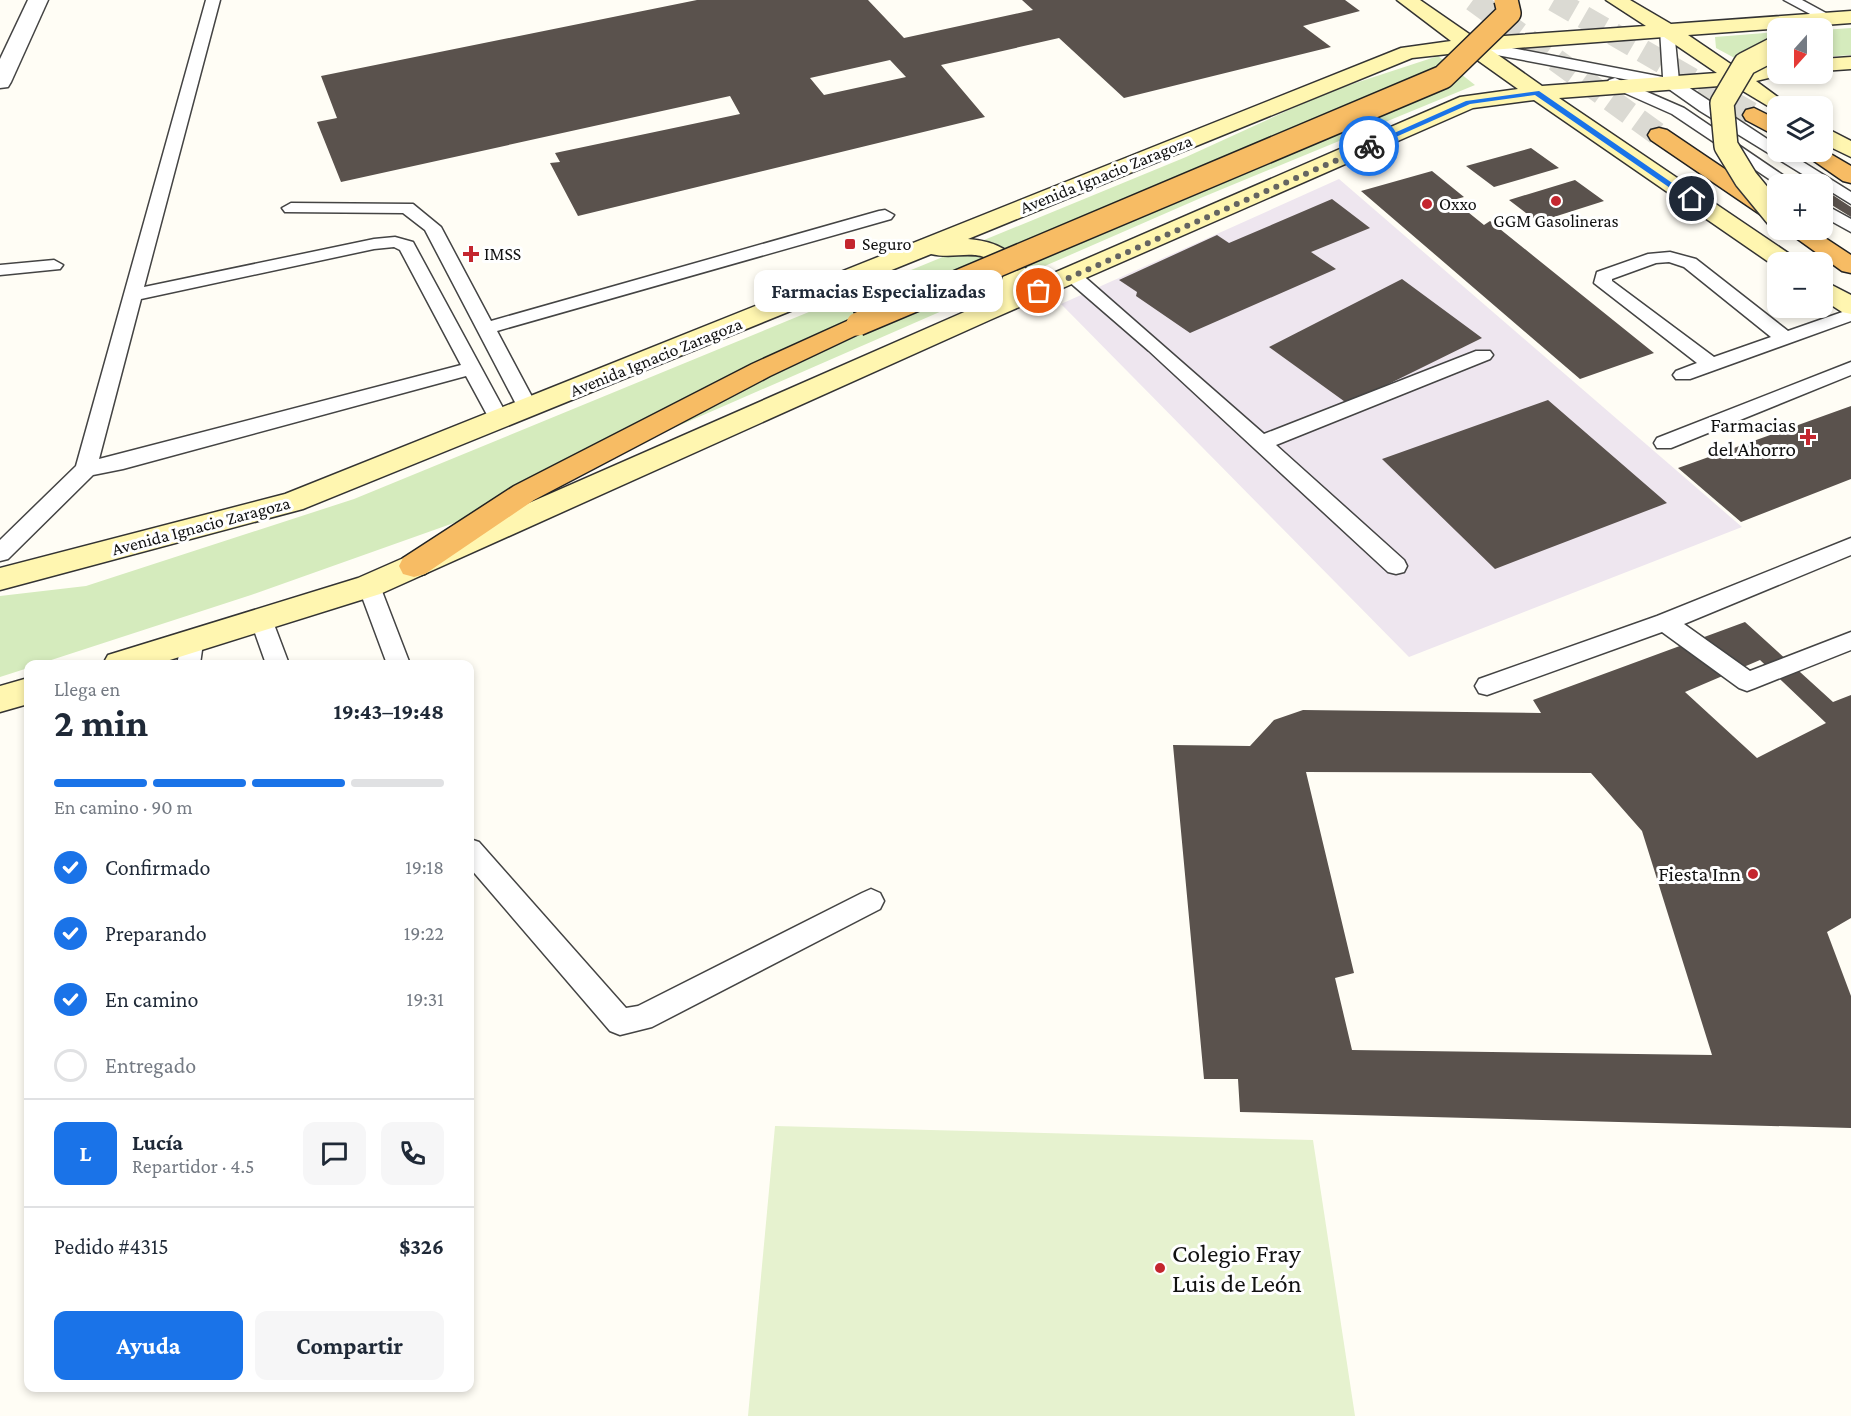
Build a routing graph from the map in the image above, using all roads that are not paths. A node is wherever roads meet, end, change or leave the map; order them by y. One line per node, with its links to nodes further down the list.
1 (38, 0): 20 (street)
2 (213, 0): 47 (lane)
3 (1407, 0): 14 (main road)
4 (1506, 0): 66 (highway, bridge)
5 (1616, 0): 12 (main road)
6 (1791, 0): 8 (lane)
7 (1851, 17): 9 (main road)
8 (1814, 18)
9 (1833, 24)
10 (1767, 28): 12 (main road, Avenida Ignacio Zaragoza)
11 (1833, 29): 13 (main road)
12 (1667, 30): 14 (main road, Avenida Ignacio Zaragoza); 19 (main road); 21 (lane)
13 (1851, 34)
14 (1470, 45): 21 (lane); 22 (lane); 23 (main road); 43 (main road, Avenida Ignacio Zaragoza)
15 (1767, 52): 34 (main road, bridge)
16 (1851, 63): 17 (main road)
17 (1833, 64)
18 (1767, 72): 19 (main road)
19 (1738, 78): 21 (main road); 24 (main road)
20 (0, 82)
21 (1671, 83): 22 (main road); 33 (lane)
22 (1626, 86): 23 (main road); 31 (lane)
23 (1537, 93): 41 (main road); 46 (main road)
24 (1767, 98)
25 (1754, 115): 26 (highway)
26 (1767, 123)
27 (1659, 135): 36 (highway)
28 (1833, 139): 29 (main road)
29 (1851, 150)
30 (1828, 162): 32 (highway)
31 (1773, 174)
32 (1851, 176)
33 (1851, 199)
34 (1767, 204)
35 (291, 208): 51 (lane)
36 (1767, 209)
37 (885, 215): 51 (lane)
38 (1833, 215): 39 (lane)
39 (1851, 227)
40 (1810, 240): 44 (main road)
41 (1770, 252)
42 (54, 265): 45 (lane)
43 (884, 265): 49 (main road); 59 (main road, Avenida Ignacio Zaragoza)
44 (1851, 268)
45 (0, 270)
46 (1073, 276): 49 (main road); 61 (lane)
47 (135, 295): 56 (lane); 63 (lane)
48 (1833, 298): 50 (main road)
49 (983, 313): 66 (main road)
50 (1847, 313): 52 (lane); 53 (lane)
51 (486, 328): 59 (lane)
52 (1851, 335)
53 (1783, 337): 55 (lane); 55 (lane)
54 (1483, 355): 61 (lane)
55 (1709, 363): 58 (lane)
56 (472, 368): 60 (lane); 63 (lane)
57 (1851, 368): 62 (lane)
58 (1683, 375)
59 (528, 408): 60 (main road, Avenida Ignacio Zaragoza)
60 (499, 419): 68 (main road, Avenida Ignacio Zaragoza)
61 (1262, 443): 67 (lane)
62 (1664, 443)
63 (86, 469): 65 (lane)
64 (1851, 546): 71 (lane)
65 (0, 553)
66 (414, 566): 69 (main road)
67 (1396, 566)
68 (0, 579)
69 (369, 586): 70 (main road); 76 (lane)
70 (261, 619): 73 (main road); 75 (lane)
71 (1665, 622): 72 (lane); 77 (lane)
72 (1851, 641)
73 (190, 654): 74 (main road)
74 (147, 660)
75 (276, 660)
76 (397, 660)
77 (1487, 686)
78 (24, 692): 79 (main road)
79 (0, 699)
80 (474, 855): 81 (lane)
81 (871, 901)

